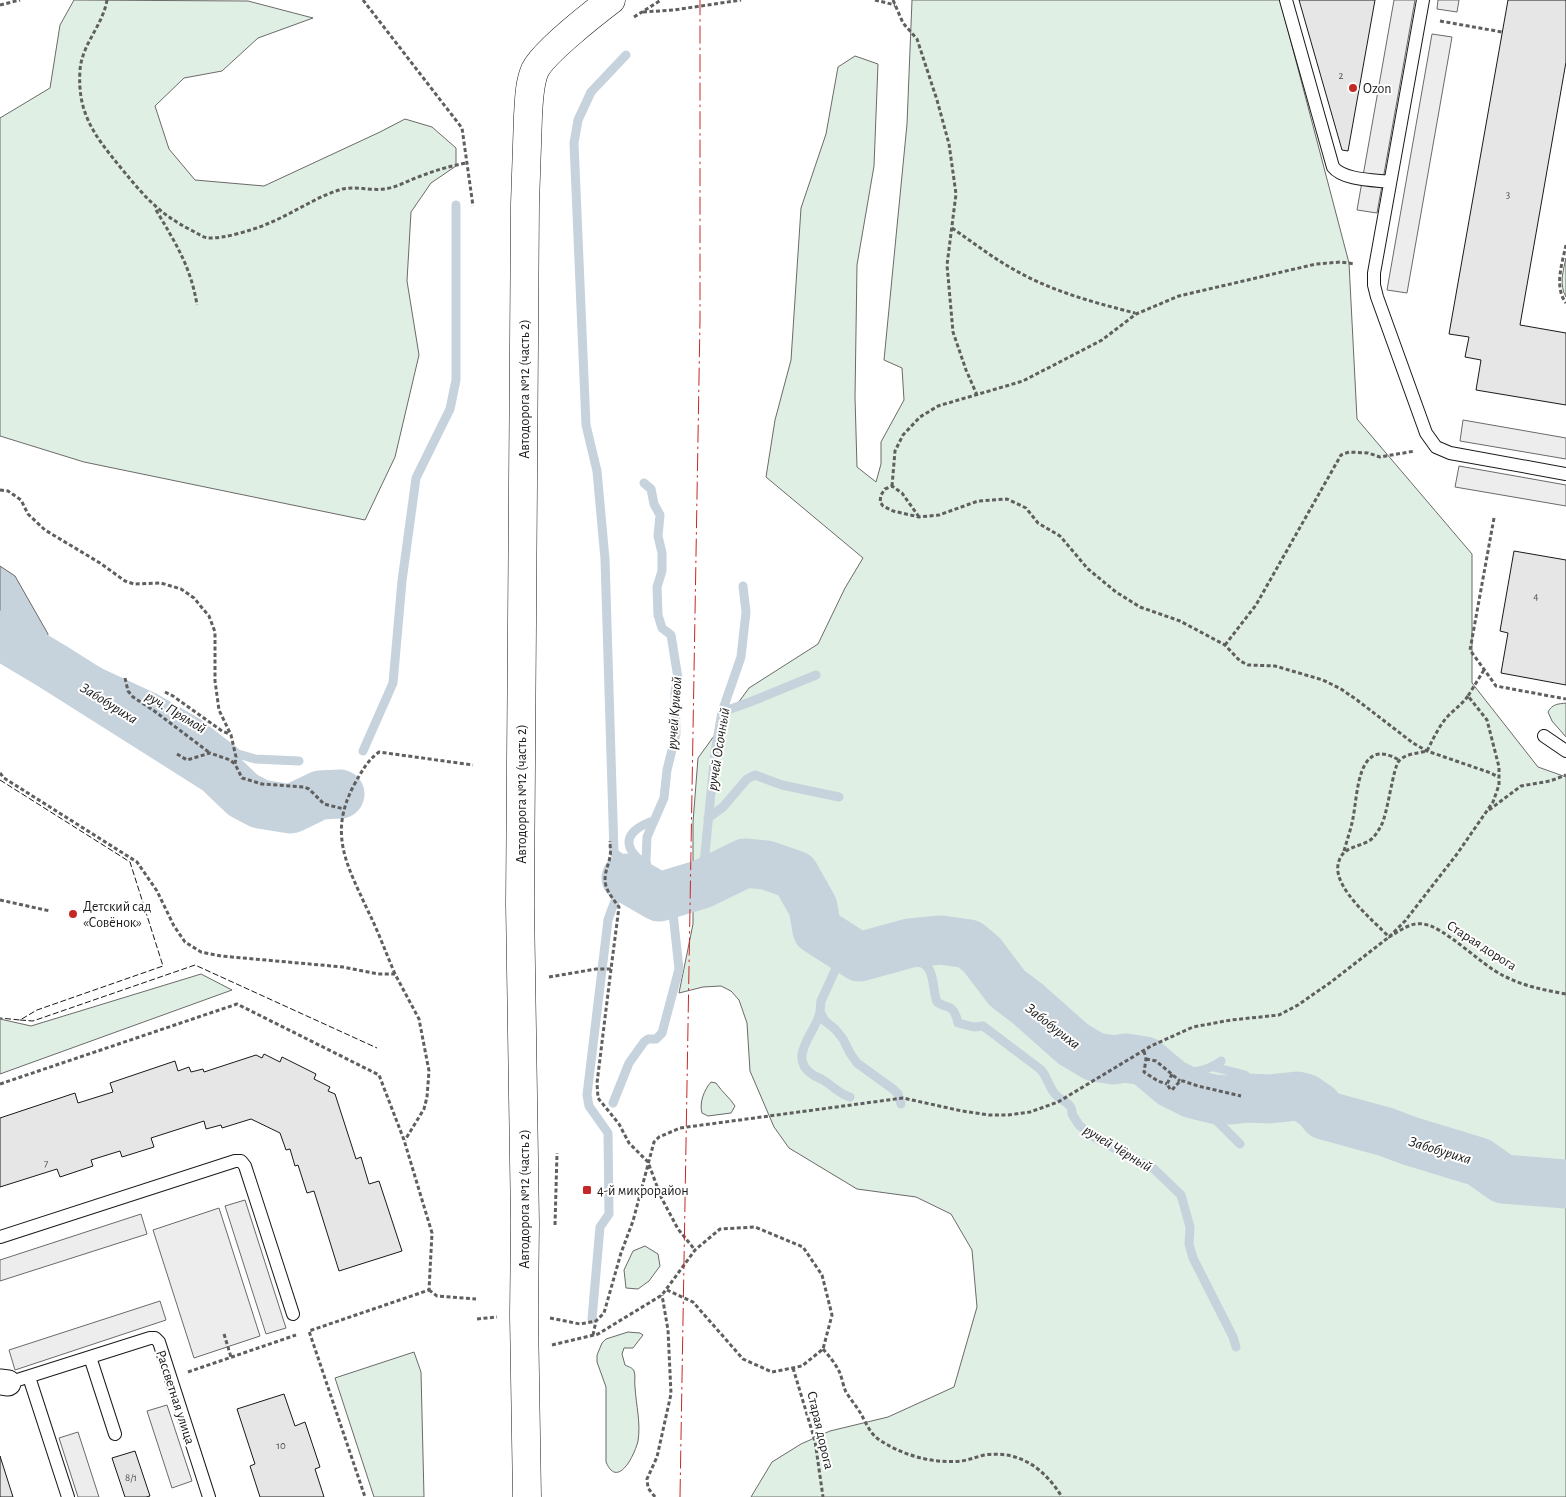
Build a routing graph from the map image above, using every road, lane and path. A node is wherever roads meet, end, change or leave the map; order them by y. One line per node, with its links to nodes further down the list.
1 (20, 0): 10 (path)
2 (107, 0): 19 (path)
3 (363, 0): 16 (path)
4 (661, 0): 13 (path)
5 (742, 0): 13 (path)
6 (875, 0): 11 (path)
7 (893, 0): 11 (path)
8 (1286, 0): 17 (lane)
9 (1423, 0): 14 (lane)
10 (0, 5)
11 (895, 5): 20 (path)
12 (612, 9): 13 (path); 13 (path); 60 (street, Автодорога №12 (часть 2))
13 (642, 12)
14 (1420, 18): 15 (path); 17 (lane)
15 (1502, 32)
16 (467, 163): 18 (path); 19 (path)
17 (1390, 182): 22 (lane)
18 (473, 206)
19 (155, 208): 24 (path)
20 (952, 228): 25 (path); 26 (path)
21 (1566, 245): 23 (path)
22 (1375, 267): 25 (path); 27 (lane)
23 (1566, 303)
24 (196, 305)
25 (1136, 314): 26 (path)
26 (977, 395): 29 (path)
27 (1436, 447): 28 (lane); 33 (path)
28 (1566, 474)
29 (892, 486): 31 (path); 31 (path)
30 (0, 490): 39 (path)
31 (919, 516): 33 (path)
32 (1494, 518): 34 (path)
33 (1225, 645): 41 (path)
34 (1484, 670): 37 (path); 38 (path)
35 (125, 678): 44 (path)
36 (165, 692): 39 (path)
37 (1468, 696): 41 (path); 50 (path)
38 (1566, 698)
39 (231, 735): 46 (path)
40 (1544, 736): 42 (lane)
41 (1427, 751): 45 (path); 50 (path)
42 (1566, 751)
43 (177, 754): 44 (path)
44 (210, 754): 46 (path)
45 (1399, 760): 54 (path); 54 (path)
46 (235, 764): 51 (path)
47 (473, 765): 51 (path)
48 (0, 773): 59 (path)
49 (1566, 775): 52 (path)
50 (1499, 777): 52 (path)
51 (344, 809): 59 (path)
52 (1487, 812): 57 (path)
53 (610, 841): 58 (path)
54 (1343, 852): 57 (path)
55 (0, 900): 56 (path)
56 (50, 912)
57 (1389, 937): 61 (path, Старая дорога); 62 (path)
58 (609, 969): 60 (path); 70 (path)
59 (395, 974): 69 (path)
60 (521, 982): 86 (street, Автодорога №12 (часть 2))
61 (1566, 994)
62 (1144, 1051): 63 (path); 70 (path)
63 (1146, 1058): 64 (path); 66 (path)
64 (1171, 1073): 65 (path); 66 (path)
65 (1180, 1081): 66 (path); 68 (path)
66 (1168, 1082)
67 (0, 1084): 69 (path)
68 (1241, 1096)
69 (404, 1140): 73 (path)
70 (648, 1162): 72 (path); 79 (path)
71 (0, 1237): 77 (lane)
72 (695, 1250): 74 (path); 85 (path)
73 (429, 1290): 76 (path); 80 (path)
74 (667, 1290): 75 (path); 89 (path)
75 (662, 1295): 84 (path); 97 (path)
76 (476, 1299)
77 (293, 1314)
78 (546, 1317): 79 (path)
79 (596, 1321): 84 (path)
80 (309, 1331): 81 (path); 95 (path)
81 (304, 1332)
82 (224, 1334): 88 (path)
83 (299, 1334): 88 (path)
84 (594, 1335): 86 (path)
85 (823, 1349): 89 (path); 99 (path)
86 (526, 1352): 96 (street, Автодорога №12 (часть 2))
87 (90, 1357): 91 (lane, Рассветная улица); 92 (lane); 94 (lane, Рассветная улица)
88 (231, 1357): 90 (path)
89 (793, 1368): 98 (path, Старая дорога)
90 (187, 1372)
91 (12, 1381): 93 (lane, Рассветная улица)
92 (115, 1434)
93 (68, 1497)
94 (209, 1497)
95 (365, 1497)
96 (527, 1497)
97 (655, 1497)
98 (823, 1497)
99 (1062, 1497)

